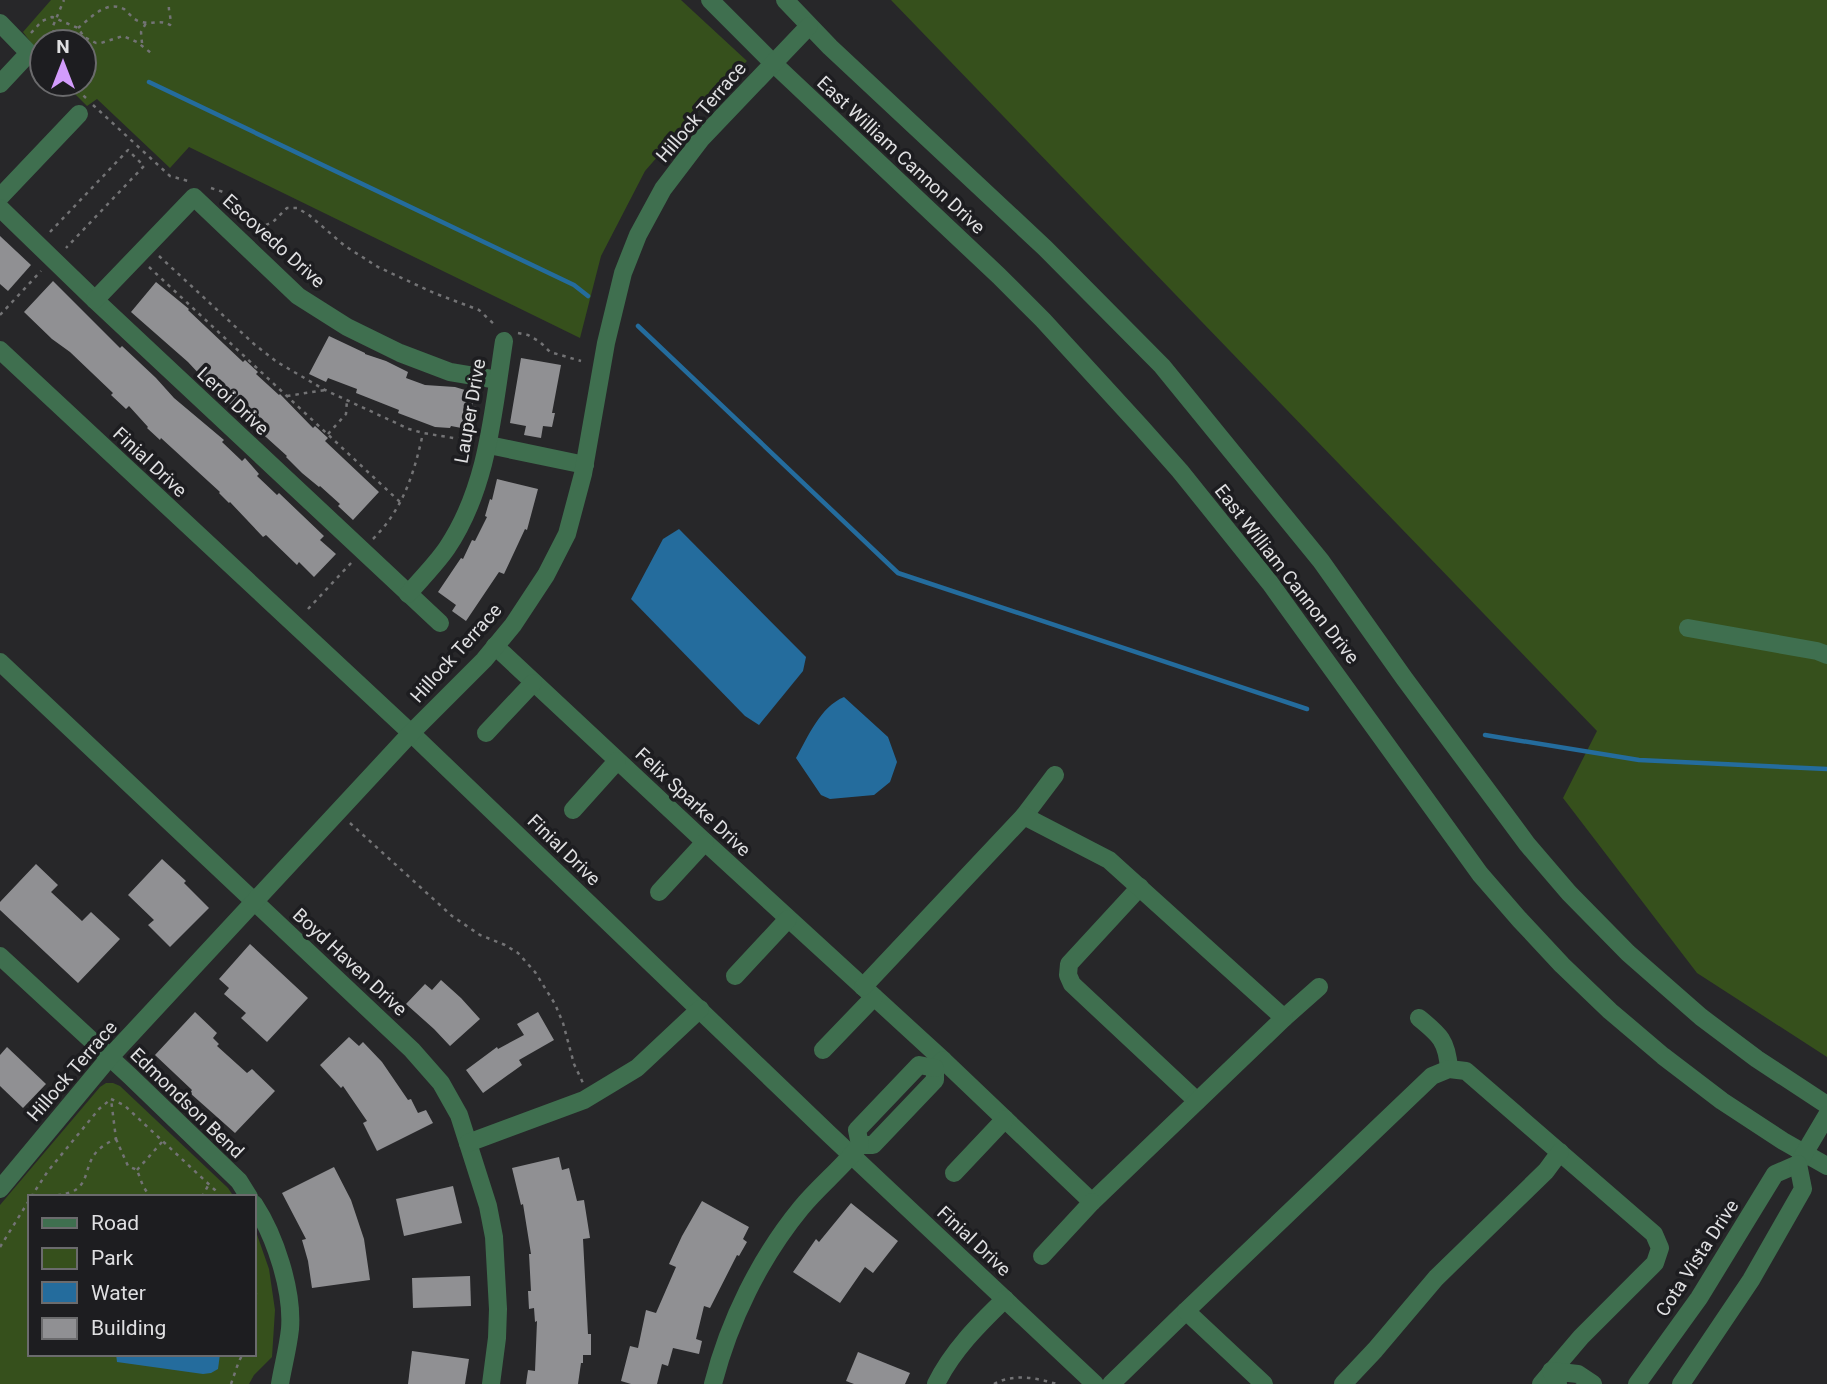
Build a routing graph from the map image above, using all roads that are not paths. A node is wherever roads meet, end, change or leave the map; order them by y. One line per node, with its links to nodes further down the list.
1 (710, 0): 5 (street, East William Cannon Drive)
2 (785, 0): 4 (street, East William Cannon Drive)
3 (0, 23): 6 (street)
4 (809, 26): 5 (street, Hillock Terrace); 46 (street, East William Cannon Drive)
5 (773, 63): 15 (street, Hillock Terrace); 52 (street, East William Cannon Drive)
6 (0, 84)
7 (79, 114): 8 (street)
8 (0, 197)
9 (0, 208): 10 (street, Leroi Drive)
10 (95, 300): 13 (street, Escovedo Drive); 16 (street, Leroi Drive)
11 (506, 334): 13 (street, Lauper Drive)
12 (0, 350): 23 (street, Finial Drive)
13 (498, 380): 14 (street, Lauper Drive)
14 (481, 443): 15 (street); 16 (street, Lauper Drive)
15 (585, 465): 19 (street, Hillock Terrace)
16 (408, 593): 17 (street, Leroi Drive)
17 (440, 623)
18 (1688, 628): 20 (street)
19 (495, 646): 22 (street, Felix Sparke Drive); 23 (street, Hillock Terrace)
20 (1827, 655)
21 (0, 662): 32 (street, Boyd Haven Drive)
22 (533, 683): 24 (street); 25 (street, Felix Sparke Drive)
23 (411, 733): 32 (street, Hillock Terrace); 38 (street, Finial Drive)
24 (486, 733)
25 (617, 761): 27 (street); 29 (street, Felix Sparke Drive)
26 (1055, 775): 28 (street)
27 (573, 810)
28 (1024, 816): 30 (street); 37 (street)
29 (705, 842): 31 (street); 33 (street, Felix Sparke Drive)
30 (1140, 887): 39 (street); 45 (street)
31 (659, 892)
32 (254, 901): 42 (street, Hillock Terrace); 49 (street, Boyd Haven Drive)
33 (788, 919): 35 (street); 37 (street, Felix Sparke Drive)
34 (0, 956): 42 (street, Edmondson Bend)
35 (735, 976)
36 (1319, 987): 39 (street)
37 (868, 992): 41 (street); 43 (street, Felix Sparke Drive)
38 (700, 1009): 49 (street); 50 (street, Finial Drive)
39 (1284, 1018): 45 (street)
40 (1419, 1018): 44 (street)
41 (823, 1050)
42 (109, 1058): 55 (street, Hillock Terrace); 56 (street, Edmondson Bend)
43 (939, 1064): 48 (street, Felix Sparke Drive); 50 (street)
44 (1449, 1069): 51 (street); 61 (street)
45 (1197, 1101): 57 (street)
46 (1827, 1105)
47 (1827, 1115): 52 (street, Cota Vista Drive)
48 (1005, 1119): 54 (street); 57 (street, Felix Sparke Drive)
49 (468, 1143): 64 (street, Boyd Haven Drive)
50 (856, 1150): 60 (street, Finial Drive); 65 (street)
51 (1560, 1152): 62 (street); 70 (street)
52 (1801, 1159): 53 (street, East William Cannon Drive); 72 (street, Cota Vista Drive); 73 (street)
53 (1827, 1166)
54 (954, 1173)
55 (0, 1189)
56 (248, 1195)
57 (1092, 1202): 59 (street)
58 (256, 1206): 63 (street)
59 (1042, 1256)
60 (1005, 1299): 66 (street); 67 (street, Finial Drive)
61 (1186, 1311): 68 (street); 69 (street)
62 (1550, 1380): 71 (street)
63 (280, 1384)
64 (491, 1384)
65 (713, 1384)
66 (936, 1384)
67 (1095, 1384)
68 (1111, 1384)
69 (1264, 1384)
70 (1343, 1384)
71 (1593, 1384)
72 (1637, 1384)
73 (1681, 1384)

